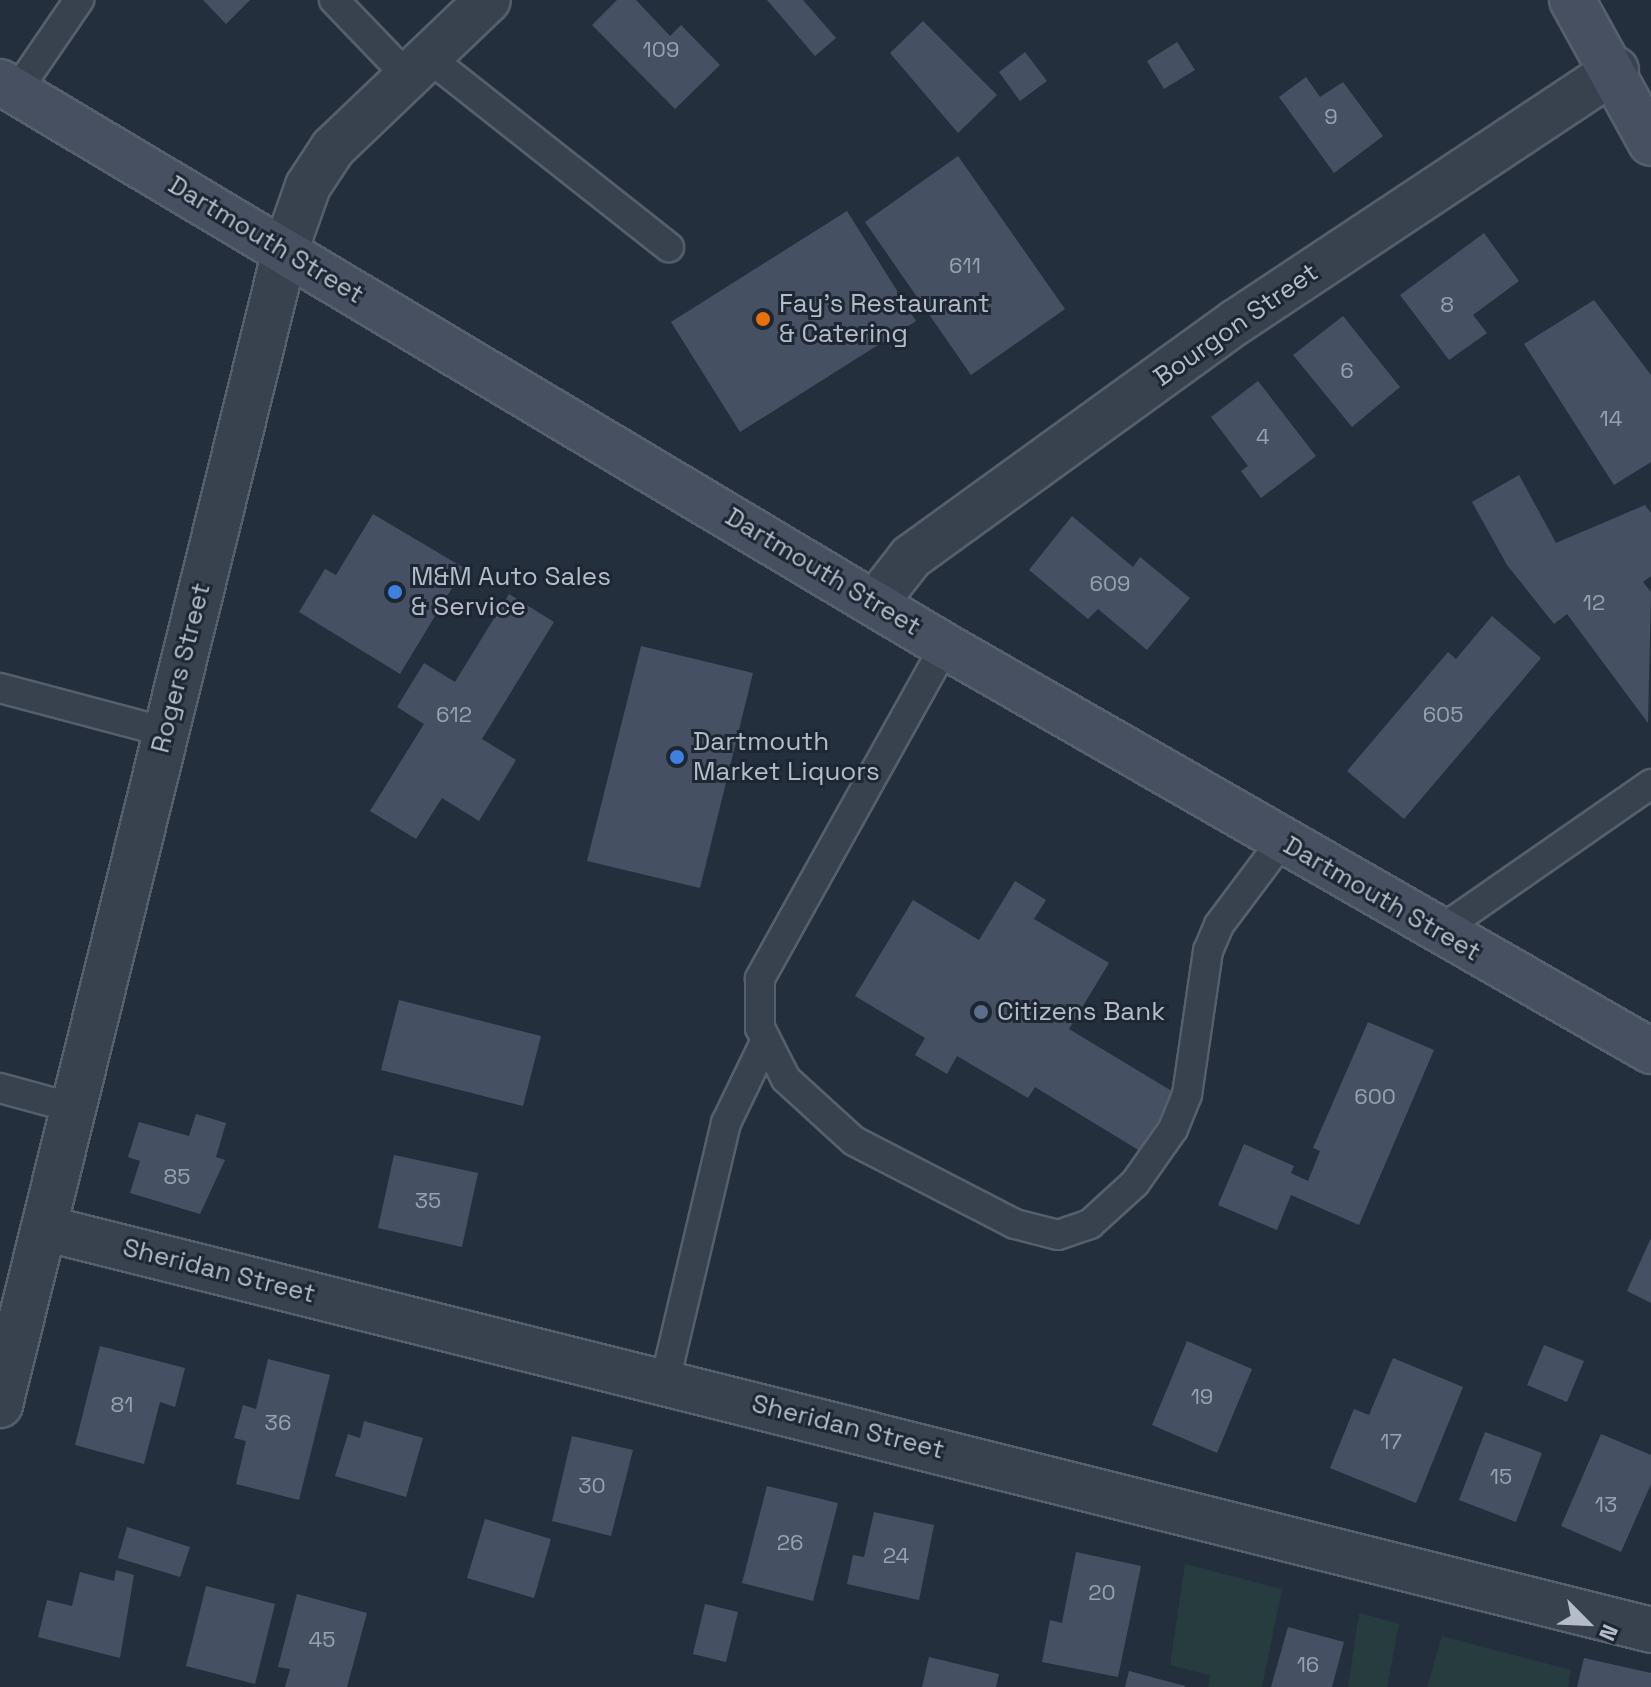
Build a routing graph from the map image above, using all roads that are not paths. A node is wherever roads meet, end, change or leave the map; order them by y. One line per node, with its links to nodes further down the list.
1 (79, 0): 7 (lane)
2 (334, 0): 5 (lane)
3 (488, 0): 5 (street, Rogers Street)
4 (1572, 0): 6 (main road)
5 (418, 67): 9 (lane); 10 (street, Rogers Street)
6 (1616, 70): 8 (main road); 11 (street, Bourgon Street)
7 (8, 87): 10 (main road, Dartmouth Street)
8 (1651, 143)
9 (669, 247)
10 (285, 251): 11 (main road, Dartmouth Street); 14 (street, Rogers Street)
11 (875, 603): 12 (main road, Dartmouth Street)
12 (945, 646): 16 (main road, Dartmouth Street); 18 (lane)
13 (0, 688): 14 (lane)
14 (165, 732): 21 (street, Rogers Street)
15 (1651, 784): 17 (lane)
16 (1281, 842): 17 (main road, Dartmouth Street); 18 (lane)
17 (1438, 932): 19 (main road, Dartmouth Street)
18 (766, 1040): 23 (lane)
19 (1651, 1051)
20 (0, 1088): 21 (lane)
21 (73, 1108): 22 (street, Rogers Street)
22 (44, 1228): 23 (street, Sheridan Street); 24 (street, Rogers Street)
23 (665, 1381): 25 (street, Sheridan Street)
24 (0, 1405)
25 (1651, 1630)

